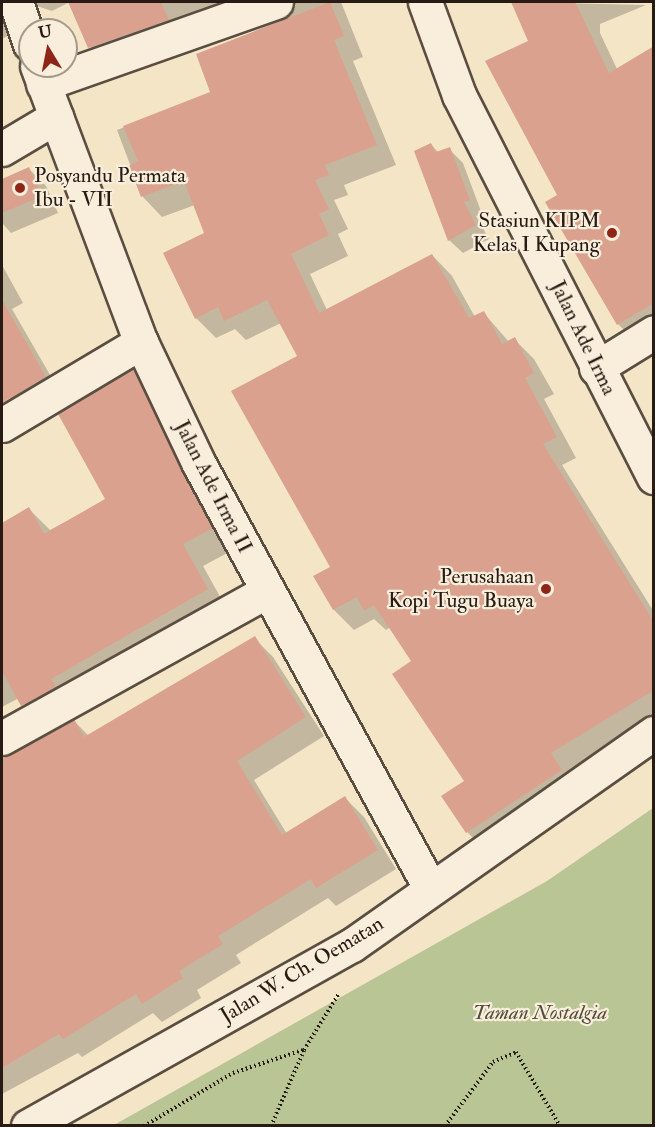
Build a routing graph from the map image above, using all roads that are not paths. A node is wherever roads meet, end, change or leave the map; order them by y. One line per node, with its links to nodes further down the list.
1 (16, 2): 4 (street)
2 (276, 2): 5 (street)
3 (425, 2): 11 (street, Jalan Ade Irma)
4 (21, 18)
5 (78, 63)
6 (41, 78): 7 (street, Jalan Ade Irma II)
7 (56, 117): 8 (street); 10 (street, Jalan Ade Irma II)
8 (2, 149)
9 (654, 332): 11 (street)
10 (141, 342): 12 (street); 14 (street, Jalan Ade Irma II)
11 (596, 368): 13 (street, Jalan Ade Irma)
12 (2, 424)
13 (654, 477)
14 (267, 591): 16 (street); 17 (street, Jalan Ade Irma II)
15 (654, 734): 17 (street, Jalan W. Ch. Oematan)
16 (2, 738)
17 (431, 889): 18 (street, Jalan W. Ch. Oematan)
18 (28, 1125)

